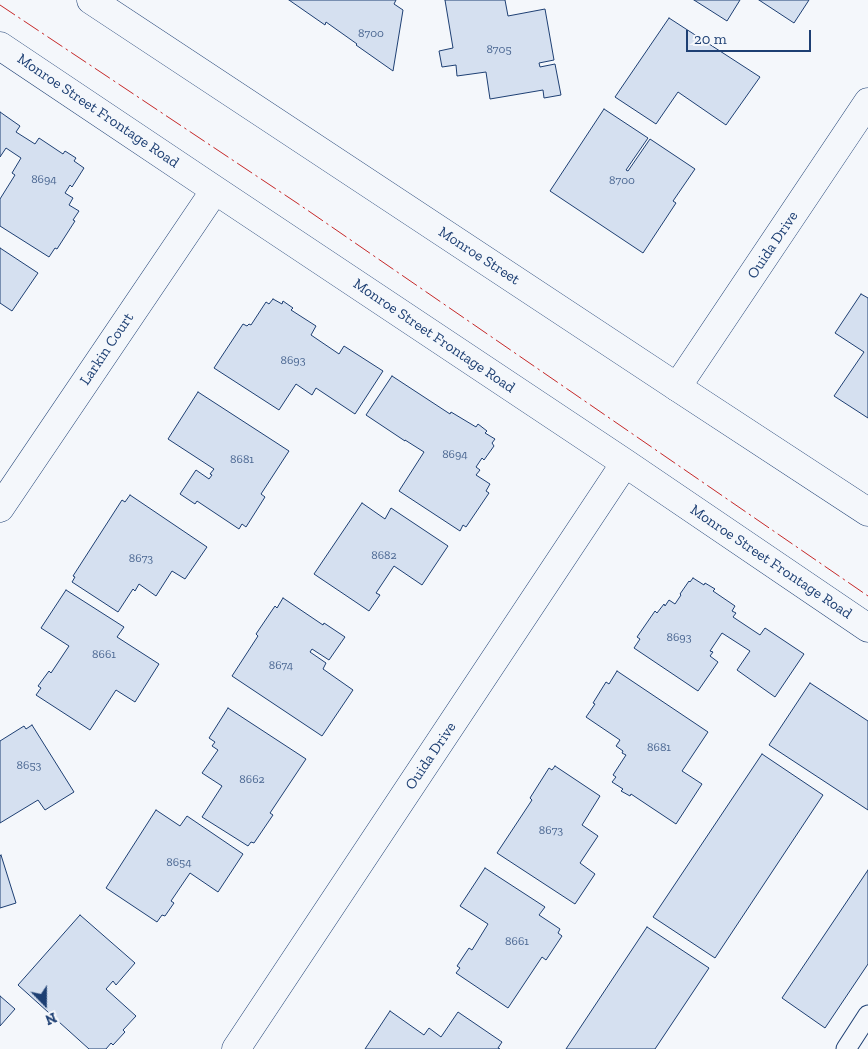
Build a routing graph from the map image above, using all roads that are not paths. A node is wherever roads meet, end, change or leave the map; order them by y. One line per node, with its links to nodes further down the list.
1 (91, 0): 5 (street, Monroe Street)
2 (0, 46): 4 (street, Monroe Street Frontage Road)
3 (868, 102): 5 (street, Ouida Drive)
4 (215, 190): 6 (street, Monroe Street Frontage Road); 7 (street, Larkin Court)
5 (677, 387): 8 (street, Monroe Street)
6 (625, 463): 9 (street, Monroe Street Frontage Road); 11 (street, Ouida Drive)
7 (0, 508)
8 (868, 512)
9 (868, 628)
10 (868, 1015): 12 (lane)
11 (236, 1049)
12 (846, 1049)

